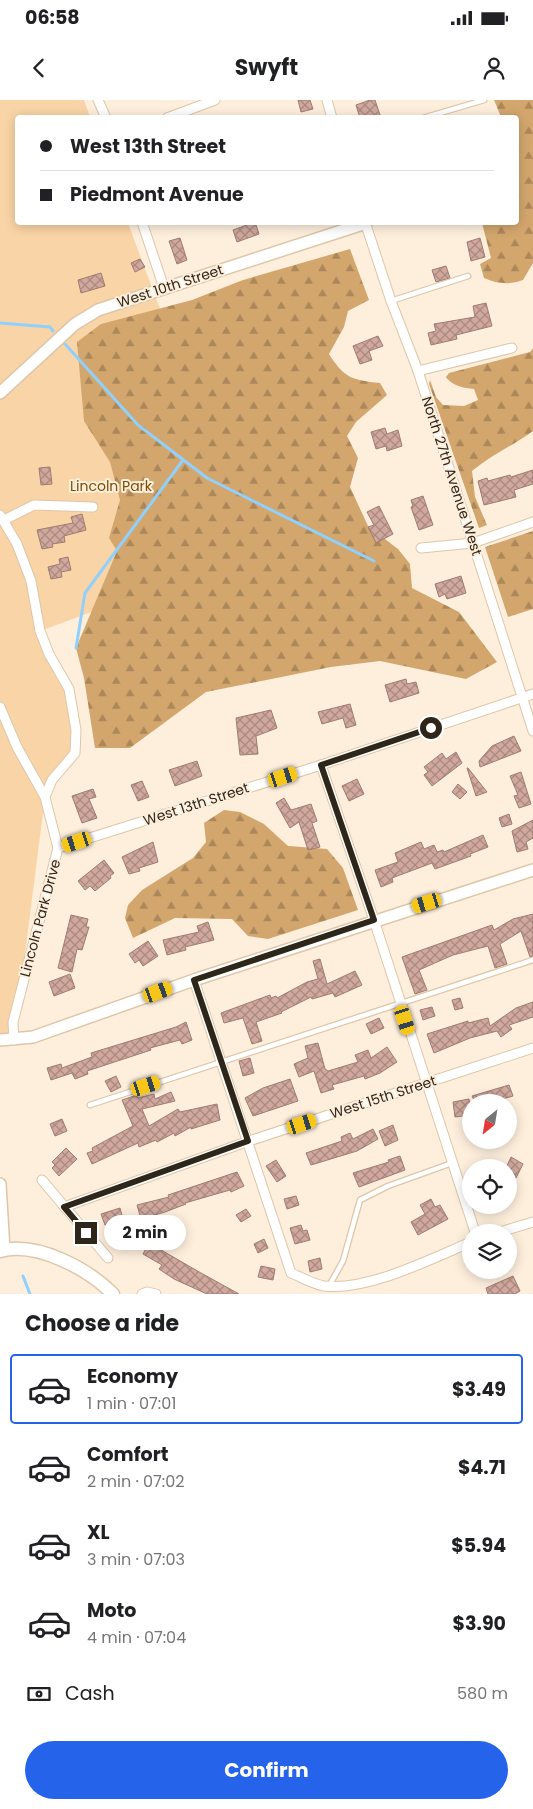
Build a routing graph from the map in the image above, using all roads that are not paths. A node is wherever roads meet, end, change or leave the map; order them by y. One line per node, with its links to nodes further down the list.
1 (98, 100): 5 (street)
2 (215, 100): 6 (street)
3 (327, 100): 7 (street)
4 (484, 100): 8 (lane)
5 (105, 115)
6 (175, 115)
7 (331, 115)
8 (433, 115)
9 (143, 225): 13 (street)
10 (360, 225): 13 (street, West 10th Street)
11 (367, 225): 14 (street, North 27th Avenue West)
12 (468, 276): 14 (lane)
13 (164, 288): 17 (street, West 10th Street)
14 (391, 301): 16 (street, North 27th Avenue West)
15 (512, 348): 16 (street)
16 (418, 371): 21 (street, North 27th Avenue West)
17 (0, 393)
18 (93, 507): 19 (street)
19 (2, 518): 28 (street)
20 (533, 522): 21 (street)
21 (473, 543): 22 (street); 24 (street, North 27th Avenue West)
22 (421, 548)
23 (533, 694): 24 (street, West 13th Street)
24 (522, 698): 26 (street, North 27th Avenue West); 27 (street, West 13th Street)
25 (0, 707): 28 (street, Lincoln Park Drive)
26 (533, 731)
27 (321, 765): 29 (street, West 13th Street); 31 (street)
28 (45, 797): 29 (street, Lincoln Park Drive)
29 (58, 848): 36 (street, Lincoln Park Drive)
30 (533, 870): 31 (street)
31 (374, 920): 33 (street); 34 (street)
32 (533, 960): 34 (lane)
33 (194, 980): 36 (street); 38 (street)
34 (400, 1005): 38 (lane); 39 (street)
35 (0, 1040): 36 (street)
36 (14, 1040)
37 (533, 1048): 39 (street, West 15th Street)
38 (221, 1061): 40 (lane); 41 (street)
39 (426, 1083): 41 (street, West 15th Street); 42 (street)
40 (90, 1105)
41 (248, 1141): 45 (street, West 15th Street); 52 (street)
42 (452, 1163): 47 (street); 52 (lane)
43 (42, 1180): 45 (street)
44 (0, 1184): 50 (street)
45 (64, 1207): 51 (street)
46 (533, 1222): 48 (street)
47 (471, 1224)
48 (517, 1227)
49 (462, 1246): 52 (street)
50 (2, 1250): 53 (main road)
51 (108, 1258)
52 (328, 1286)
53 (113, 1294)
54 (142, 1294): 55 (street)
55 (156, 1294)

